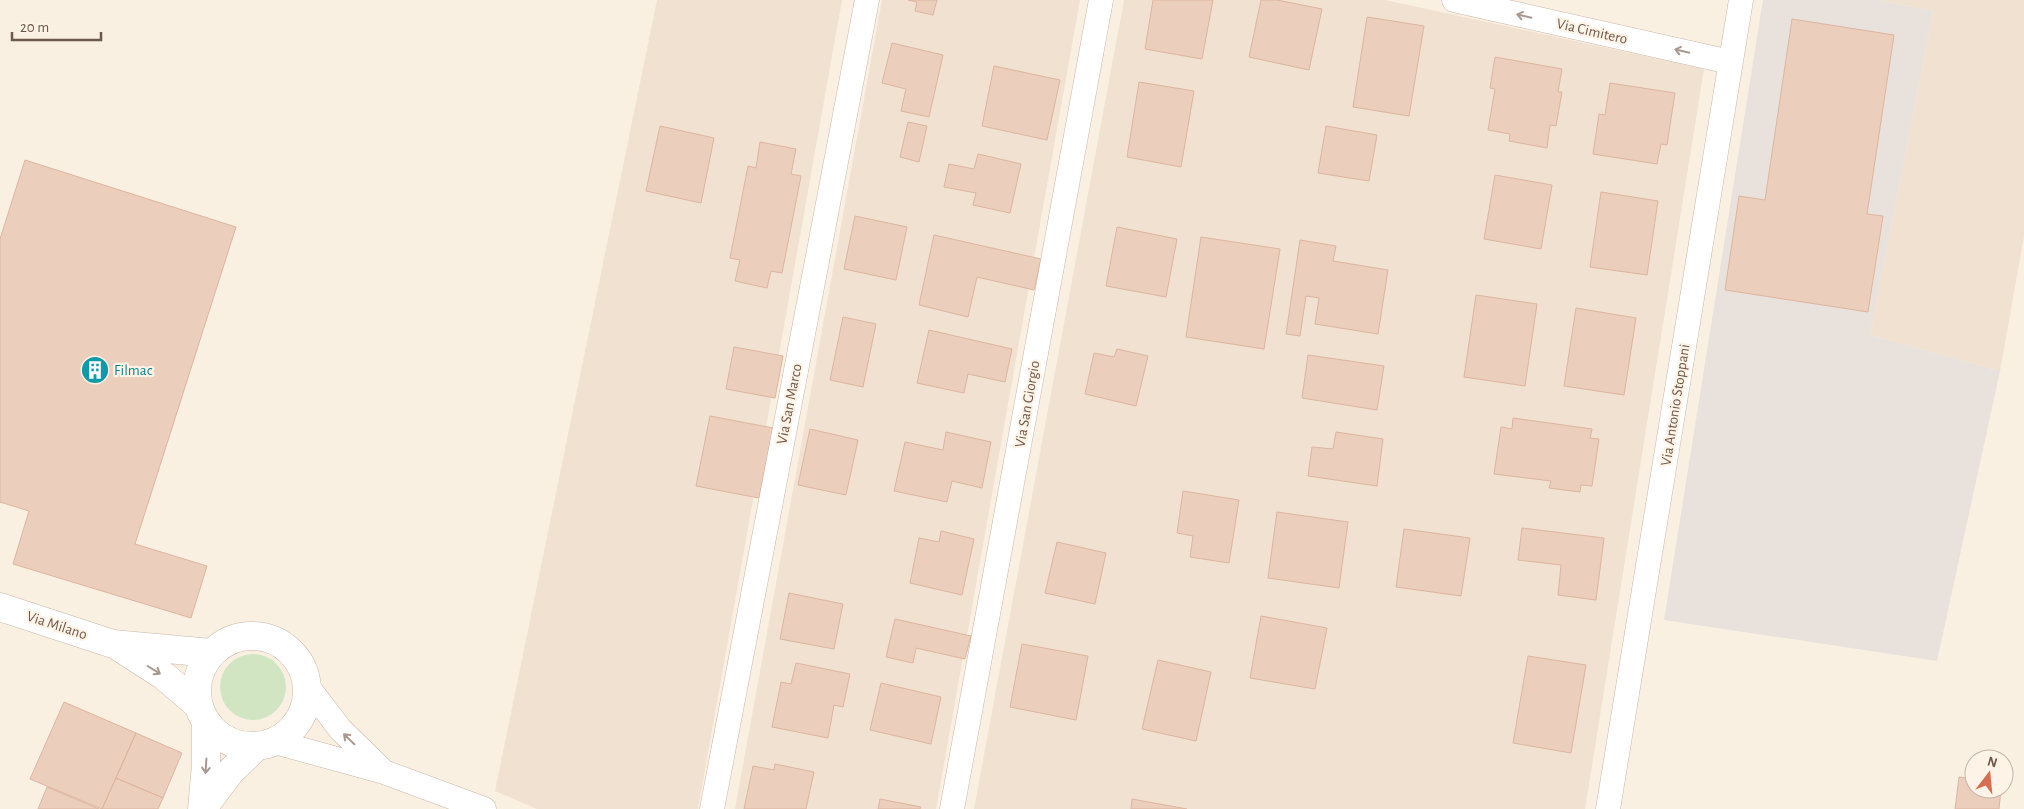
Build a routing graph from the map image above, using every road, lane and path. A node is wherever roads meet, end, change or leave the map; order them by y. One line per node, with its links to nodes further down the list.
1 (866, 0): 14 (street, Via San Marco)
2 (1101, 0): 15 (street, Via San Giorgio)
3 (1454, 0): 5 (street, Via Cimitero, one-way to 3)
4 (1741, 0): 5 (street, Via Antonio Stoppani)
5 (1730, 62): 16 (street, Via Antonio Stoppani)
6 (0, 607): 7 (street, Via Milano)
7 (113, 644): 8 (street, Via Milano); 10 (street, Via Milano, one-way to 10)
8 (211, 653): 9 (street); 10 (street)
9 (308, 687): 11 (street); 12 (street, one-way to 9)
10 (202, 714): 11 (street); 11 (street, one-way to 11)
11 (266, 744): 12 (street)
12 (384, 772): 13 (street)
13 (484, 809)
14 (712, 809)
15 (952, 809)
16 (1608, 809)

